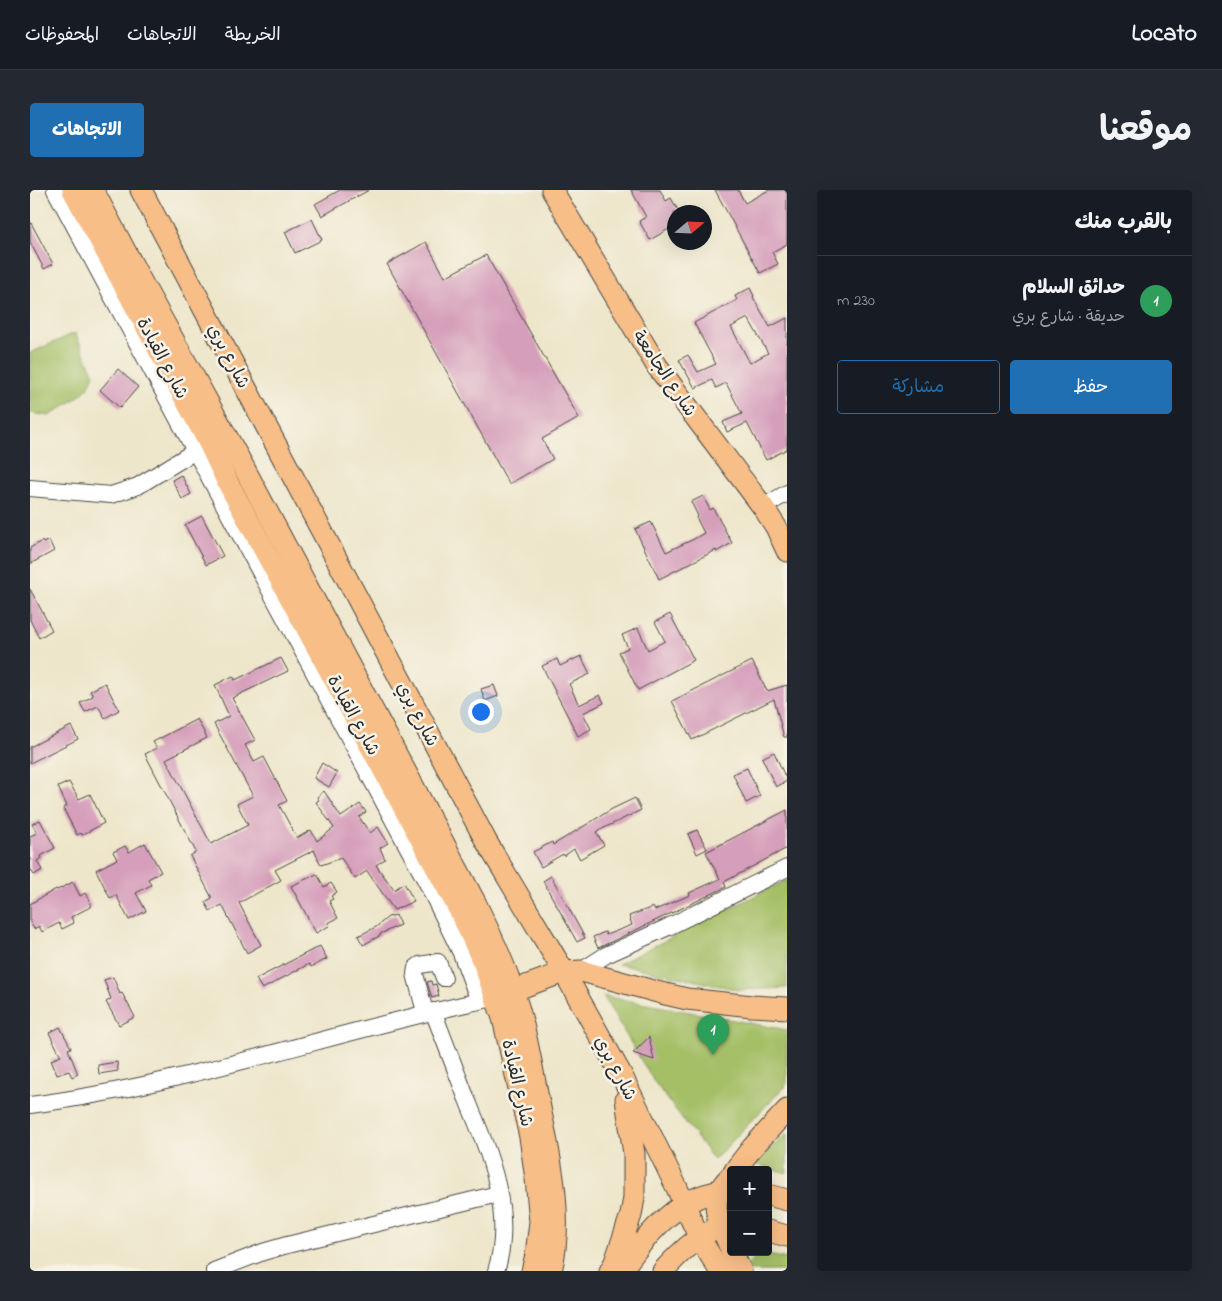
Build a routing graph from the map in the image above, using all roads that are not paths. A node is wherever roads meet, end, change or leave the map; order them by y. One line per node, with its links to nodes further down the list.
1 (56, 190): 5 (street, شارع القيادة)
2 (73, 190): 5 (main road, شارع القيادة)
3 (141, 190): 12 (main road, شارع بري)
4 (552, 190): 9 (main road, شارع الجامعة)
5 (89, 208): 6 (main road, شارع القيادة); 14 (main road, شارع القيادة)
6 (203, 447): 7 (street); 14 (main road, شارع القيادة)
7 (30, 488)
8 (787, 493): 9 (street)
9 (763, 507): 10 (main road, شارع الجامعة)
10 (787, 551)
11 (787, 868): 12 (street)
12 (573, 972): 14 (main road); 15 (main road); 17 (main road, شارع بري)
13 (444, 978): 16 (street)
14 (496, 996): 16 (street); 33 (main road, شارع القيادة); 34 (main road, شارع القيادة)
15 (787, 1008)
16 (429, 1011): 18 (street); 22 (street)
17 (621, 1074): 25 (main road, شارع بري); 35 (main road)
18 (30, 1106)
19 (787, 1110): 20 (main road)
20 (738, 1166)
21 (727, 1186): 25 (main road); 26 (main road)
22 (498, 1194): 31 (street); 32 (street)
23 (772, 1196): 24 (main road)
24 (787, 1200)
25 (685, 1204): 29 (main road, شارع بري); 36 (main road)
26 (726, 1224): 29 (main road)
27 (772, 1232): 28 (main road)
28 (787, 1236)
29 (699, 1237): 37 (main road); 38 (main road, شارع بري)
30 (734, 1256): 39 (main road)
31 (214, 1271)
32 (496, 1271)
33 (532, 1271)
34 (551, 1271)
35 (610, 1271)
36 (620, 1271)
37 (663, 1271)
38 (720, 1271)
39 (741, 1271)

